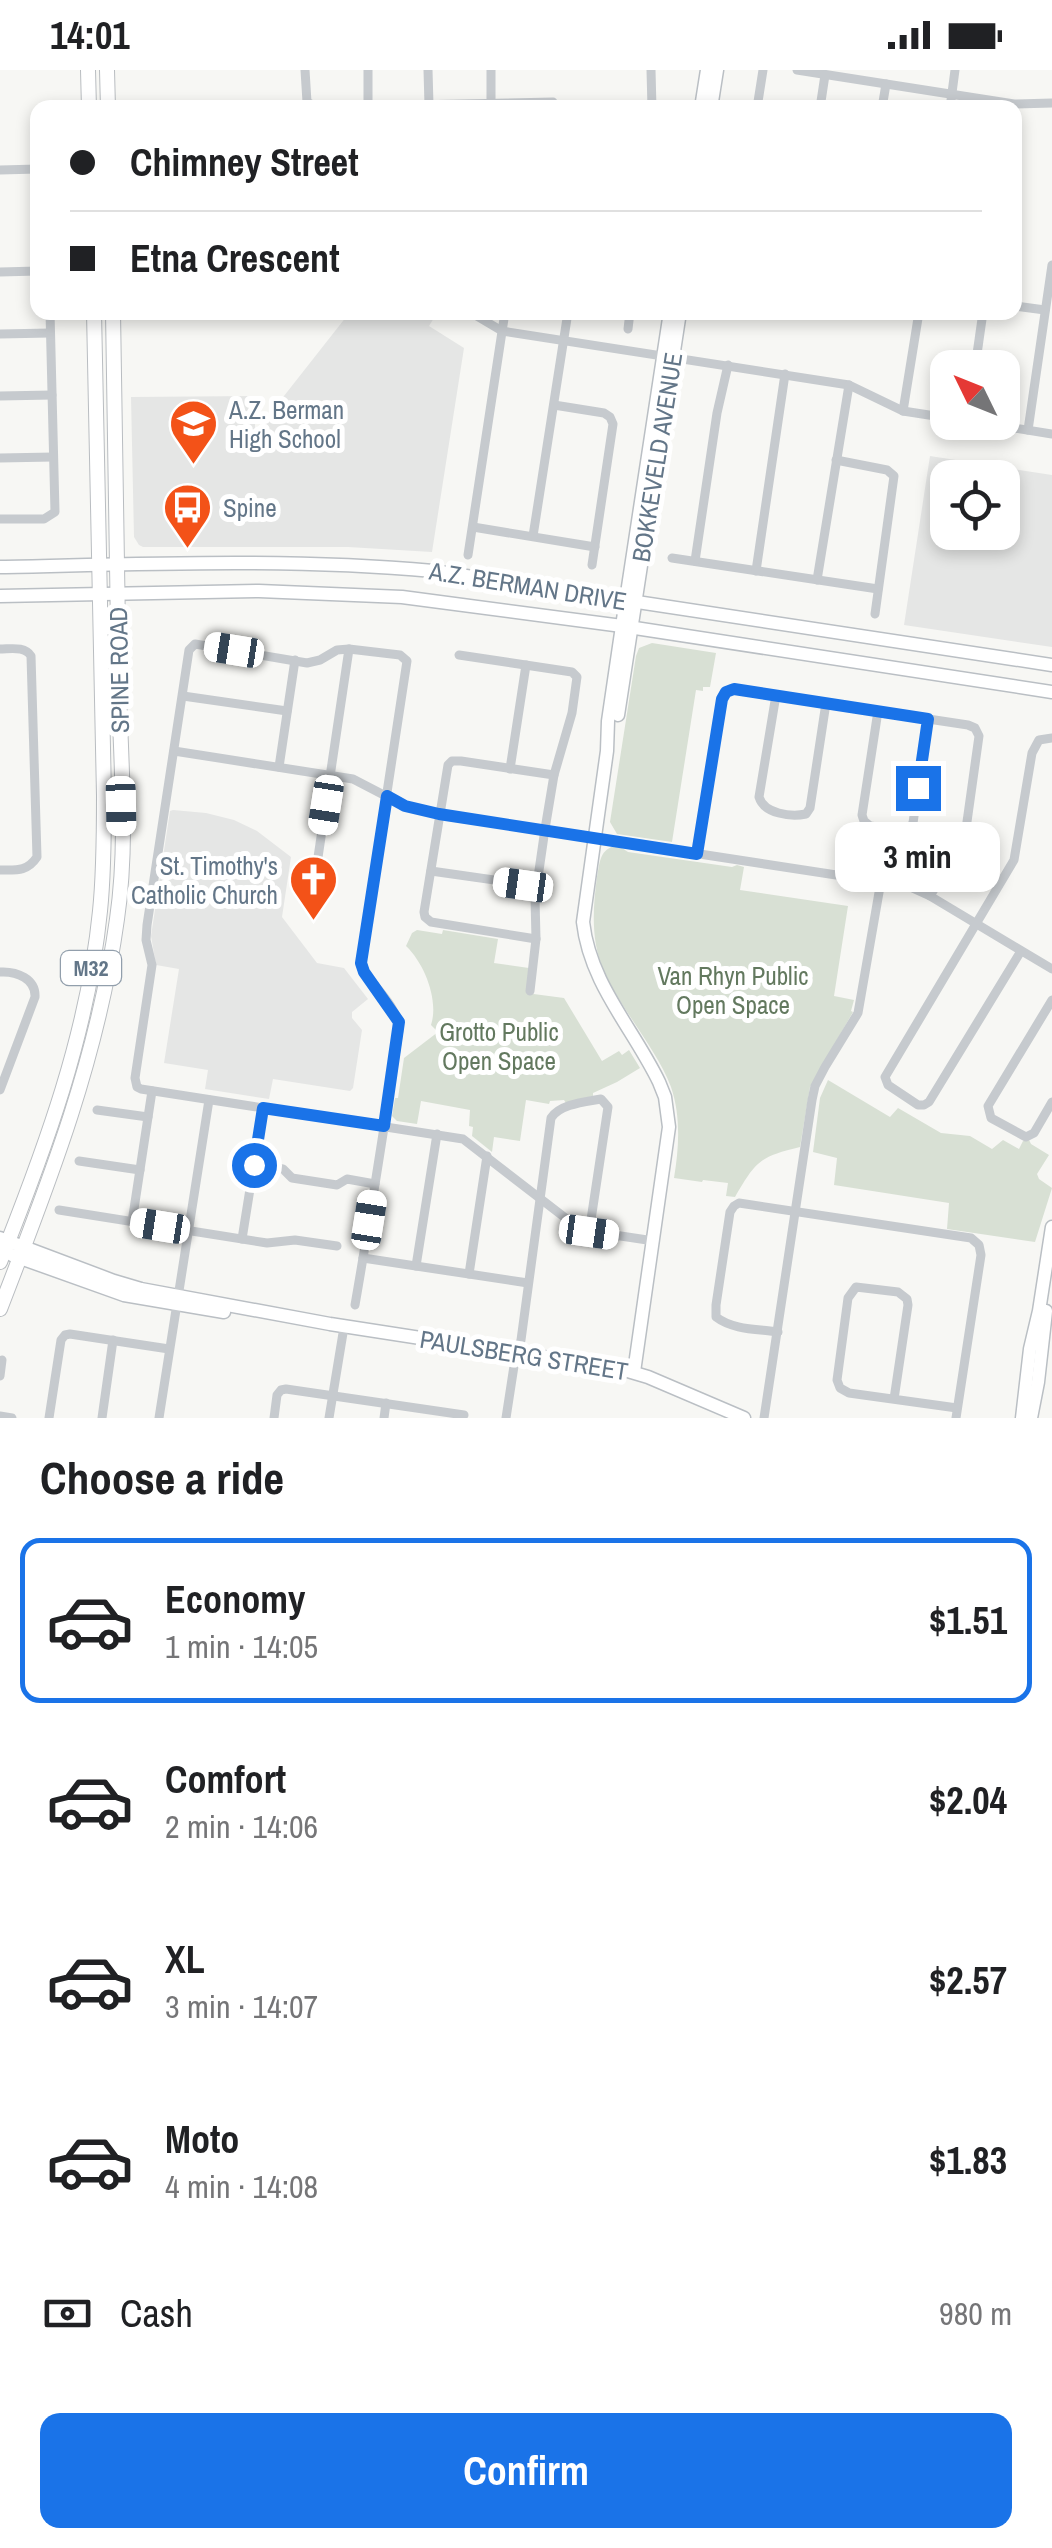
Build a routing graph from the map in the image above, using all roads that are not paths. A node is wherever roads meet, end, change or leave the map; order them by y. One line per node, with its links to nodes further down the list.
1 (88, 70): 16 (main road)
2 (107, 70): 17 (main road)
3 (305, 70): 18 (street)
4 (368, 70): 19 (street)
5 (428, 70): 20 (street)
6 (490, 70): 21 (street)
7 (651, 70): 22 (street)
8 (707, 70): 23 (street)
9 (717, 70): 24 (street)
10 (762, 70): 25 (street)
11 (797, 70): 13 (street)
12 (955, 70): 15 (street)
13 (825, 75): 14 (street); 26 (street)
14 (886, 84): 15 (street); 27 (street)
15 (952, 94): 28 (street); 29 (street)
16 (89, 100)
17 (108, 100)
18 (306, 100)
19 (368, 100)
20 (428, 100)
21 (491, 100)
22 (652, 100)
23 (702, 100)
24 (712, 100)
25 (758, 100)
26 (821, 100)
27 (883, 100)
28 (951, 100)
29 (983, 100)
30 (1052, 103): 31 (street)
31 (1022, 105)
32 (0, 170): 33 (street)
33 (30, 170)
34 (1052, 265): 38 (street)
35 (30, 271): 36 (street)
36 (0, 272)
37 (1022, 307): 38 (street)
38 (1045, 310): 66 (street)
39 (50, 320): 52 (street)
40 (94, 320): 78 (main road, SPINE ROAD / M32)
41 (112, 320): 79 (main road, SPINE ROAD / M32)
42 (483, 320): 51 (street)
43 (504, 320): 51 (street)
44 (567, 320): 54 (street)
45 (629, 320): 50 (street)
46 (670, 320): 56 (street, BOKKEVELD AVENUE)
47 (678, 320): 56 (street, BOKKEVELD AVENUE)
48 (918, 320): 63 (street)
49 (982, 320): 55 (street)
50 (628, 329)
51 (502, 332): 54 (street); 72 (street)
52 (50, 333): 53 (street); 60 (street)
53 (0, 334)
54 (563, 342): 56 (street); 62 (street)
55 (978, 350)
56 (668, 357): 57 (street); 88 (street, BOKKEVELD AVENUE)
57 (728, 365): 58 (street); 77 (street)
58 (786, 374): 59 (street); 82 (street)
59 (849, 385): 63 (street); 70 (street)
60 (52, 395): 61 (street); 68 (street)
61 (0, 396)
62 (554, 405): 73 (street); 74 (street)
63 (903, 411): 64 (street)
64 (930, 415)
65 (1020, 429): 66 (street)
66 (1028, 430): 67 (street)
67 (1052, 434)
68 (52, 457): 69 (street); 71 (street)
69 (0, 458)
70 (836, 460): 83 (street); 84 (street)
71 (0, 519)
72 (473, 527): 73 (street); 75 (street)
73 (534, 536): 74 (street)
74 (595, 547): 80 (street)
75 (468, 556)
76 (672, 558): 77 (street)
77 (695, 561): 82 (street)
78 (99, 564): 79 (street, A.Z. BERMAN DRIVE); 81 (street, A.Z. BERMAN DRIVE); 86 (main road, SPINE ROAD / M32)
79 (119, 564): 85 (main road, SPINE ROAD / M32); 88 (street, A.Z. BERMAN DRIVE)
80 (592, 566)
81 (0, 567)
82 (756, 570): 83 (street)
83 (817, 580): 84 (street)
84 (878, 589): 89 (street)
85 (118, 593): 86 (street, A.Z. BERMAN DRIVE); 90 (street, A.Z. BERMAN DRIVE); 153 (main road, SPINE ROAD / M32)
86 (100, 594): 87 (street, A.Z. BERMAN DRIVE); 152 (main road, SPINE ROAD / M32)
87 (0, 596)
88 (631, 602): 90 (street, BOKKEVELD AVENUE); 96 (street, A.Z. BERMAN DRIVE)
89 (875, 614)
90 (626, 627): 97 (street, A.Z. BERMAN DRIVE); 113 (street, BOKKEVELD AVENUE)
91 (349, 649): 94 (street); 109 (street); 110 (street)
92 (0, 650): 116 (street)
93 (459, 655): 95 (street)
94 (294, 660): 99 (street); 101 (street)
95 (526, 665): 107 (street); 108 (street)
96 (1052, 665)
97 (1052, 692)
98 (776, 695): 100 (street); 100 (street); 114 (street)
99 (183, 696): 101 (street); 105 (street)
100 (826, 703): 102 (street)
101 (288, 711): 106 (street)
102 (878, 711): 103 (street); 103 (street)
103 (928, 719): 120 (street)
104 (1052, 738): 121 (street)
105 (174, 751): 106 (street); 129 (street)
106 (279, 768): 109 (street)
107 (510, 769): 108 (street); 111 (street)
108 (554, 775): 112 (street)
109 (331, 776): 110 (street); 115 (street)
110 (387, 796): 111 (street); 135 (street)
111 (439, 814): 112 (street); 117 (street)
112 (544, 829): 113 (street); 119 (street)
113 (594, 837): 114 (street); 150 (street, BOKKEVELD AVENUE)
114 (697, 854): 118 (street)
115 (317, 864)
116 (0, 870)
117 (431, 871): 119 (street); 122 (street)
118 (882, 881): 120 (street); 144 (street)
119 (537, 886): 122 (street)
120 (930, 896): 121 (street)
121 (977, 924): 123 (street); 123 (street)
122 (536, 939): 126 (street)
123 (1022, 950): 124 (street)
124 (1052, 969)
125 (0, 972): 128 (street)
126 (530, 991)
127 (1052, 1000): 131 (street)
128 (0, 1089)
129 (152, 1091): 130 (street); 134 (street)
130 (209, 1100): 132 (street); 146 (street)
131 (1052, 1102)
132 (263, 1108): 135 (street); 139 (street)
133 (97, 1110): 134 (street)
134 (148, 1117): 140 (street)
135 (384, 1126): 136 (street); 141 (street)
136 (436, 1134): 137 (street); 155 (street)
137 (487, 1156): 142 (street); 156 (street)
138 (80, 1161): 140 (street)
139 (254, 1165): 141 (street); 149 (street)
140 (140, 1170): 145 (street)
141 (375, 1184): 154 (street)
142 (540, 1198): 147 (street); 147 (street); 158 (street)
143 (59, 1210): 145 (street)
144 (797, 1212): 163 (street); 163 (street); 173 (street)
145 (132, 1222): 146 (street)
146 (189, 1231): 149 (street); 159 (street)
147 (589, 1232): 150 (street)
148 (1051, 1234): 187 (street)
149 (242, 1239): 151 (street)
150 (654, 1241): 168 (street, BOKKEVELD AVENUE)
151 (337, 1246)
152 (2, 1249): 153 (street, PAULSBERG STREET)
153 (22, 1253): 159 (street, PAULSBERG STREET); 161 (main road, SPINE ROAD / M32)
154 (363, 1258): 155 (street); 160 (street)
155 (416, 1266): 156 (street)
156 (469, 1274): 158 (street)
157 (1052, 1274): 188 (street)
158 (528, 1283): 166 (street)
159 (177, 1300): 162 (street, PAULSBERG STREET); 165 (street)
160 (355, 1305)
161 (0, 1310)
162 (344, 1326): 166 (street, PAULSBERG STREET); 170 (street)
163 (778, 1332): 186 (street)
164 (114, 1340): 165 (street); 178 (street); 179 (street)
165 (169, 1349): 180 (street)
166 (518, 1352): 168 (street, PAULSBERG STREET); 184 (street)
167 (2, 1360): 169 (street)
168 (634, 1372): 185 (street, PAULSBERG STREET)
169 (0, 1376)
170 (332, 1395): 172 (street); 181 (street); 182 (street)
171 (894, 1400): 171 (street); 173 (street)
172 (386, 1403): 174 (street); 183 (street)
173 (957, 1413)
174 (440, 1415): 175 (street)
175 (464, 1415)
176 (0, 1416): 177 (street)
177 (12, 1418)
178 (49, 1418)
179 (102, 1418)
180 (158, 1418)
181 (274, 1418)
182 (329, 1418)
183 (384, 1418)
184 (506, 1418)
185 (744, 1418)
186 (764, 1418)
187 (1022, 1418)
188 (1031, 1418)

